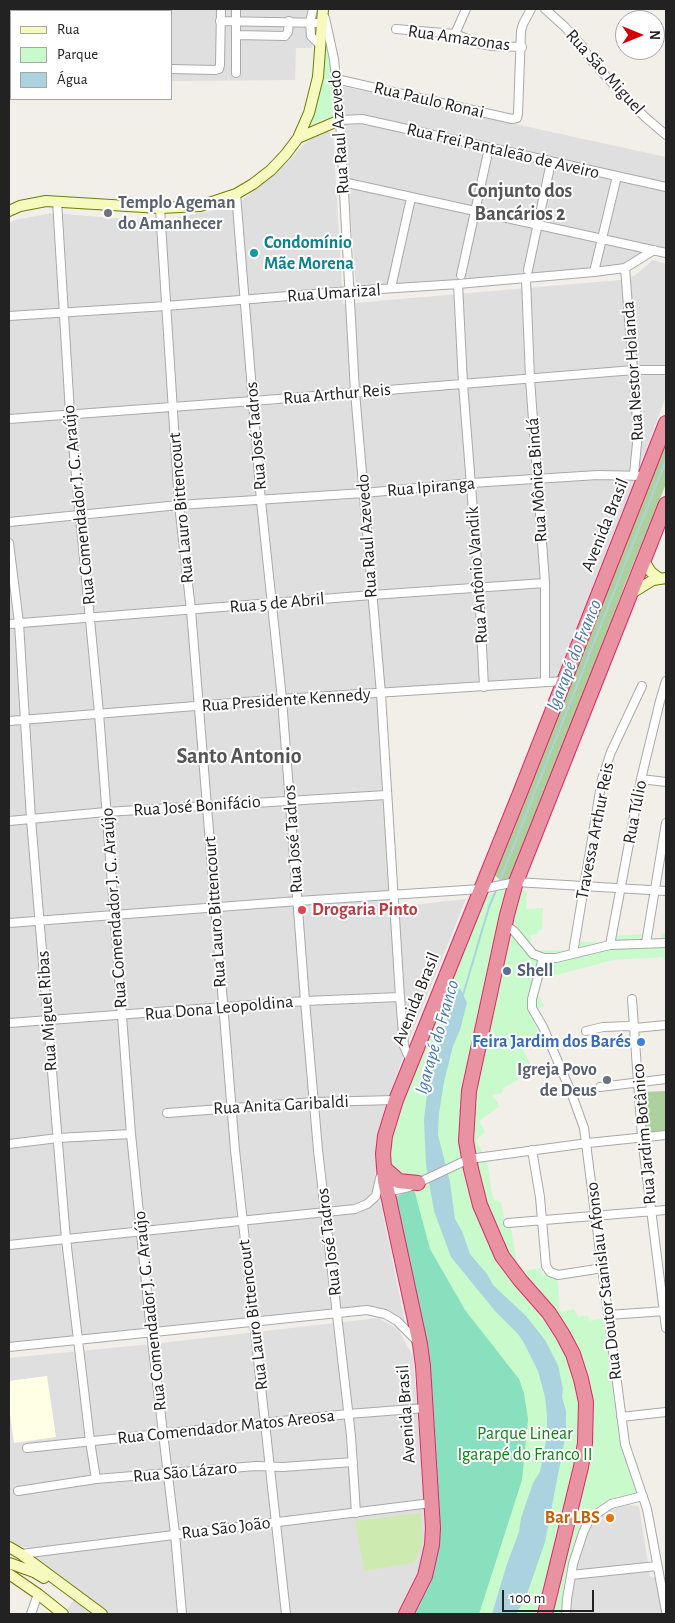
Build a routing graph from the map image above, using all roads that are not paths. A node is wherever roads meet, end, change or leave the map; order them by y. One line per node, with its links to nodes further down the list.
1 (221, 9): 8 (street)
2 (236, 9): 9 (street)
3 (313, 9): 11 (street)
4 (323, 9): 12 (street); 20 (street, Rua Raul Azevedo)
5 (466, 9): 14 (street)
6 (531, 9): 17 (street)
7 (545, 9): 22 (street, Rua São Miguel)
8 (220, 21): 9 (street); 18 (street)
9 (236, 21): 10 (street); 15 (street)
10 (289, 22): 11 (street); 15 (street)
11 (310, 22): 12 (street); 16 (street)
12 (322, 23): 16 (street)
13 (396, 29): 14 (street, Rua Amazonas)
14 (455, 34): 17 (street, Rua Amazonas)
15 (236, 35): 19 (street)
16 (321, 46): 23 (street)
17 (522, 47): 20 (street, Rua Paulo Ronai)
18 (172, 69)
19 (236, 73)
20 (336, 79): 21 (street, Rua Raul Azevedo)
21 (340, 120): 23 (street); 24 (street, Rua Frei Pantaleão de Aveiro); 27 (street, Rua Raul Azevedo)
22 (666, 135)
23 (298, 138): 29 (street)
24 (489, 148): 25 (street, Rua Frei Pantaleão de Aveiro); 34 (street)
25 (551, 162): 26 (street, Rua Frei Pantaleão de Aveiro); 35 (street, Rua Mônica Bindá)
26 (617, 176): 28 (street, Rua Frei Pantaleão de Aveiro); 36 (street)
27 (343, 182): 30 (street); 45 (street, Rua Raul Azevedo)
28 (666, 187)
29 (236, 194): 32 (street); 46 (street, Rua José Tadros)
30 (411, 198): 34 (street); 44 (street)
31 (57, 201): 32 (street); 33 (street); 48 (street, Rua Comendador J. G. Araújo)
32 (160, 208): 47 (street, Rua Lauro Bittencourt)
33 (9, 211)
34 (474, 212): 35 (street); 42 (street)
35 (537, 224): 36 (street); 41 (street, Rua Mônica Bindá)
36 (602, 239): 37 (street); 40 (street)
37 (654, 250): 38 (street); 39 (street, Rua Umarizal)
38 (666, 251)
39 (625, 268): 40 (street, Rua Umarizal); 50 (street, Rua Nestor Holanda)
40 (594, 272): 41 (street, Rua Umarizal)
41 (527, 274): 43 (street, Rua Umarizal); 52 (street, Rua Mônica Bindá)
42 (461, 275)
43 (458, 284): 44 (street, Rua Umarizal); 53 (street, Rua Antônio Vandik)
44 (391, 288): 45 (street, Rua Umarizal)
45 (350, 291): 46 (street, Rua Umarizal); 54 (street, Rua Raul Azevedo)
46 (245, 299): 47 (street, Rua Umarizal); 55 (street, Rua José Tadros)
47 (166, 306): 48 (street, Rua Umarizal); 56 (street, Rua Lauro Bittencourt)
48 (63, 312): 49 (street, Rua Umarizal); 57 (street, Rua Comendador J. G. Araújo)
49 (9, 316)
50 (634, 370): 51 (street, Rua Arthur Reis); 52 (street, Rua Arthur Reis); 60 (street, Rua Nestor Holanda)
51 (666, 370)
52 (530, 379): 53 (street, Rua Arthur Reis); 61 (street, Rua Mônica Bindá)
53 (463, 384): 54 (street, Rua Arthur Reis); 62 (street, Rua Antônio Vandik)
54 (355, 392): 55 (street, Rua Arthur Reis); 63 (street, Rua Raul Azevedo)
55 (253, 401): 56 (street, Rua Arthur Reis); 64 (street, Rua José Tadros)
56 (172, 407): 57 (street, Rua Arthur Reis); 66 (street, Rua Lauro Bittencourt)
57 (70, 413): 58 (street, Rua Arthur Reis); 67 (street, Rua Comendador J. G. Araújo)
58 (9, 419)
59 (666, 423): 60 (highway, Avenida Brasil)
60 (640, 475): 61 (street, Rua Ipiranga); 82 (highway, Avenida Brasil)
61 (538, 480): 62 (street, Rua Ipiranga); 73 (street, Rua Mônica Bindá)
62 (471, 484): 63 (street, Rua Ipiranga); 74 (street, Rua Antônio Vandik)
63 (364, 493): 64 (street, Rua Ipiranga); 76 (street, Rua Raul Azevedo)
64 (261, 501): 66 (street, Rua Ipiranga); 77 (street, Rua José Tadros)
65 (666, 504): 69 (highway)
66 (179, 506): 67 (street, Rua Ipiranga); 78 (street, Rua Lauro Bittencourt)
67 (80, 515): 68 (street, Rua Ipiranga); 79 (street, Rua Comendador J. G. Araújo)
68 (9, 522)
69 (662, 526): 71 (highway)
70 (9, 543): 80 (street, Rua Miguel Ribas)
71 (644, 561): 72 (street); 75 (highway)
72 (663, 578): 75 (street)
73 (544, 583): 74 (street, Rua 5 de Abril); 84 (street, Rua Mônica Bindá)
74 (479, 587): 76 (street, Rua 5 de Abril); 86 (street, Rua Antônio Vandik)
75 (632, 593): 102 (highway)
76 (372, 595): 77 (street, Rua 5 de Abril); 87 (street, Rua Raul Azevedo)
77 (273, 603): 78 (street, Rua 5 de Abril); 88 (street, Rua José Tadros)
78 (191, 610): 79 (street, Rua 5 de Abril); 89 (street, Rua Lauro Bittencourt)
79 (90, 617): 80 (street, Rua 5 de Abril); 90 (street, Rua Comendador J. G. Araújo)
80 (18, 623): 81 (street, Rua 5 de Abril); 91 (street, Rua Miguel Ribas)
81 (9, 624)
82 (563, 681): 84 (street, Rua Presidente Kennedy); 105 (highway, Avenida Brasil)
83 (666, 681): 93 (street, Rua Túlio)
84 (545, 682): 86 (street, Rua Presidente Kennedy)
85 (642, 686): 103 (street, Travessa Arthur Reis)
86 (484, 687): 87 (street, Rua Presidente Kennedy)
87 (381, 694): 88 (street, Rua Presidente Kennedy); 95 (street, Rua Raul Azevedo)
88 (282, 698): 89 (street, Rua Presidente Kennedy); 96 (street, Rua José Tadros)
89 (199, 706): 90 (street, Rua Presidente Kennedy); 97 (street, Rua Lauro Bittencourt)
90 (99, 713): 91 (street, Rua Presidente Kennedy); 98 (street, Rua Comendador J. G. Araújo)
91 (25, 720): 92 (street, Rua Presidente Kennedy); 99 (street, Rua Miguel Ribas)
92 (9, 721)
93 (641, 779): 94 (street); 104 (street, Rua Túlio)
94 (666, 782)
95 (386, 795): 96 (street, Rua José Bonifácio); 108 (street, Rua Raul Azevedo)
96 (290, 800): 97 (street, Rua José Bonifácio); 109 (street, Rua José Tadros)
97 (208, 806): 98 (street, Rua José Bonifácio); 110 (street, Rua Lauro Bittencourt)
98 (106, 812): 99 (street, Rua José Bonifácio); 111 (street, Rua Comendador J. G. Araújo)
99 (31, 819): 100 (street, Rua José Bonifácio); 112 (street, Rua Miguel Ribas)
100 (9, 821)
101 (666, 823): 106 (street)
102 (513, 882): 103 (street); 105 (street); 114 (highway)
103 (584, 885): 104 (street); 118 (street, Travessa Arthur Reis)
104 (620, 887): 106 (street); 117 (street, Rua Túlio)
105 (484, 888): 108 (street); 130 (highway, Avenida Brasil)
106 (655, 890): 107 (street); 115 (street)
107 (666, 891)
108 (392, 894): 109 (street); 120 (street, Rua Raul Azevedo)
109 (298, 901): 110 (street); 122 (street, Rua José Tadros)
110 (215, 907): 111 (street); 123 (street, Rua Lauro Bittencourt)
111 (114, 914): 112 (street); 124 (street, Rua Comendador J. G. Araújo)
112 (40, 920): 113 (street); 125 (street, Rua Miguel Ribas)
113 (9, 923)
114 (505, 925): 119 (street); 146 (highway)
115 (646, 943): 116 (street); 117 (street)
116 (666, 943)
117 (610, 945): 118 (street)
118 (573, 953): 119 (street)
119 (543, 958): 142 (street, Rua Doutor Stanislau Afonso)
120 (400, 997): 122 (street, Rua Dona Leopoldina); 130 (street, Rua Raul Azevedo)
121 (632, 999): 128 (street, Rua Jardim Botânico)
122 (305, 1001): 123 (street, Rua Dona Leopoldina); 135 (street, Rua José Tadros)
123 (223, 1008): 124 (street, Rua Dona Leopoldina); 136 (street, Rua Lauro Bittencourt)
124 (122, 1016): 125 (street, Rua Dona Leopoldina); 138 (street, Rua Comendador J. G. Araújo)
125 (47, 1021): 126 (street, Rua Dona Leopoldina); 140 (street, Rua Miguel Ribas)
126 (9, 1023)
127 (666, 1025): 128 (street)
128 (635, 1028): 129 (street); 132 (street, Rua Jardim Botânico)
129 (586, 1031)
130 (411, 1062): 134 (highway, Avenida Brasil)
131 (666, 1079): 132 (street)
132 (638, 1082): 133 (street); 141 (street, Rua Jardim Botânico)
133 (600, 1087)
134 (396, 1100): 135 (street, Rua Anita Garibaldi); 145 (highway, Avenida Brasil)
135 (314, 1102): 136 (street, Rua Anita Garibaldi); 151 (street, Rua José Tadros)
136 (232, 1108): 137 (street, Rua Anita Garibaldi); 154 (street, Rua Lauro Bittencourt)
137 (167, 1113)
138 (131, 1134): 140 (street); 156 (street, Rua Comendador J. G. Araújo)
139 (666, 1135): 141 (street)
140 (58, 1138): 143 (street); 157 (street, Rua Miguel Ribas)
141 (642, 1138): 142 (street); 150 (street, Rua Jardim Botânico)
142 (588, 1143): 144 (street); 152 (street, Rua Doutor Stanislau Afonso)
143 (9, 1144)
144 (532, 1150): 146 (street); 153 (street)
145 (383, 1161): 147 (highway); 148 (highway, Avenida Brasil); 151 (street)
146 (463, 1162): 147 (street); 202 (highway)
147 (419, 1182): 148 (street)
148 (387, 1192): 167 (highway, Avenida Brasil)
149 (666, 1210): 150 (street)
150 (650, 1211): 152 (street); 160 (street, Rua Jardim Botânico)
151 (325, 1212): 154 (street); 161 (street, Rua José Tadros)
152 (596, 1216): 153 (street); 159 (street, Rua Doutor Stanislau Afonso)
153 (543, 1220): 155 (street); 159 (street)
154 (242, 1221): 156 (street); 163 (street, Rua Lauro Bittencourt)
155 (508, 1223)
156 (141, 1232): 157 (street); 165 (street, Rua Comendador J. G. Araújo)
157 (66, 1239): 158 (street); 166 (street, Rua Miguel Ribas)
158 (9, 1245)
159 (603, 1268): 162 (street, Rua Doutor Stanislau Afonso)
160 (665, 1311): 162 (street); 164 (street, Rua Jardim Botânico)
161 (337, 1313): 163 (street); 167 (street); 171 (street, Rua José Tadros)
162 (608, 1315): 172 (street, Rua Doutor Stanislau Afonso)
163 (255, 1322): 165 (street); 173 (street, Rua Lauro Bittencourt)
164 (666, 1328)
165 (151, 1332): 166 (street); 174 (street, Rua Comendador J. G. Araújo)
166 (78, 1340): 168 (street); 175 (street, Rua Miguel Ribas)
167 (420, 1344): 169 (highway, Avenida Brasil)
168 (9, 1347)
169 (426, 1408): 171 (street, Rua Comendador Matos Areosa); 183 (highway, Avenida Brasil)
170 (666, 1412): 172 (street)
171 (348, 1414): 173 (street, Rua Comendador Matos Areosa); 177 (street, Rua José Tadros)
172 (621, 1417): 182 (street, Rua Doutor Stanislau Afonso)
173 (265, 1424): 174 (street, Rua Comendador Matos Areosa); 178 (street, Rua Lauro Bittencourt)
174 (163, 1434): 175 (street, Rua Comendador Matos Areosa); 179 (street, Rua Comendador J. G. Araújo)
175 (90, 1441): 176 (street, Rua Comendador Matos Areosa); 180 (street, Rua Miguel Ribas)
176 (27, 1448)
177 (353, 1462): 178 (street, Rua São Lázaro); 184 (street, Rua José Tadros)
178 (269, 1466): 179 (street, Rua São Lázaro); 185 (street, Rua Lauro Bittencourt)
179 (169, 1474): 180 (street, Rua São Lázaro); 186 (street, Rua Comendador J. G. Araújo)
180 (96, 1479): 181 (street, Rua São Lázaro)
181 (18, 1491)
182 (644, 1496): 190 (street, Rua Doutor Stanislau Afonso); 192 (street)
183 (431, 1503): 184 (street, Rua São João); 201 (highway, Avenida Brasil)
184 (356, 1513): 185 (street, Rua São João)
185 (276, 1522): 186 (street, Rua São João); 200 (street, Rua Lauro Bittencourt)
186 (175, 1534): 188 (street, Rua São João); 199 (street, Rua Comendador J. G. Araújo)
187 (9, 1547): 188 (street)
188 (21, 1554): 194 (street)
189 (9, 1563): 194 (street)
190 (660, 1570): 192 (street); 195 (street, Rua Doutor Stanislau Afonso)
191 (9, 1574): 193 (street)
192 (571, 1574): 203 (street)
193 (38, 1594): 196 (street); 197 (street)
194 (82, 1600): 198 (street)
195 (666, 1611)
196 (31, 1614)
197 (63, 1614)
198 (102, 1614)
199 (182, 1614)
200 (286, 1614)
201 (406, 1614)
202 (545, 1614)
203 (566, 1614)

